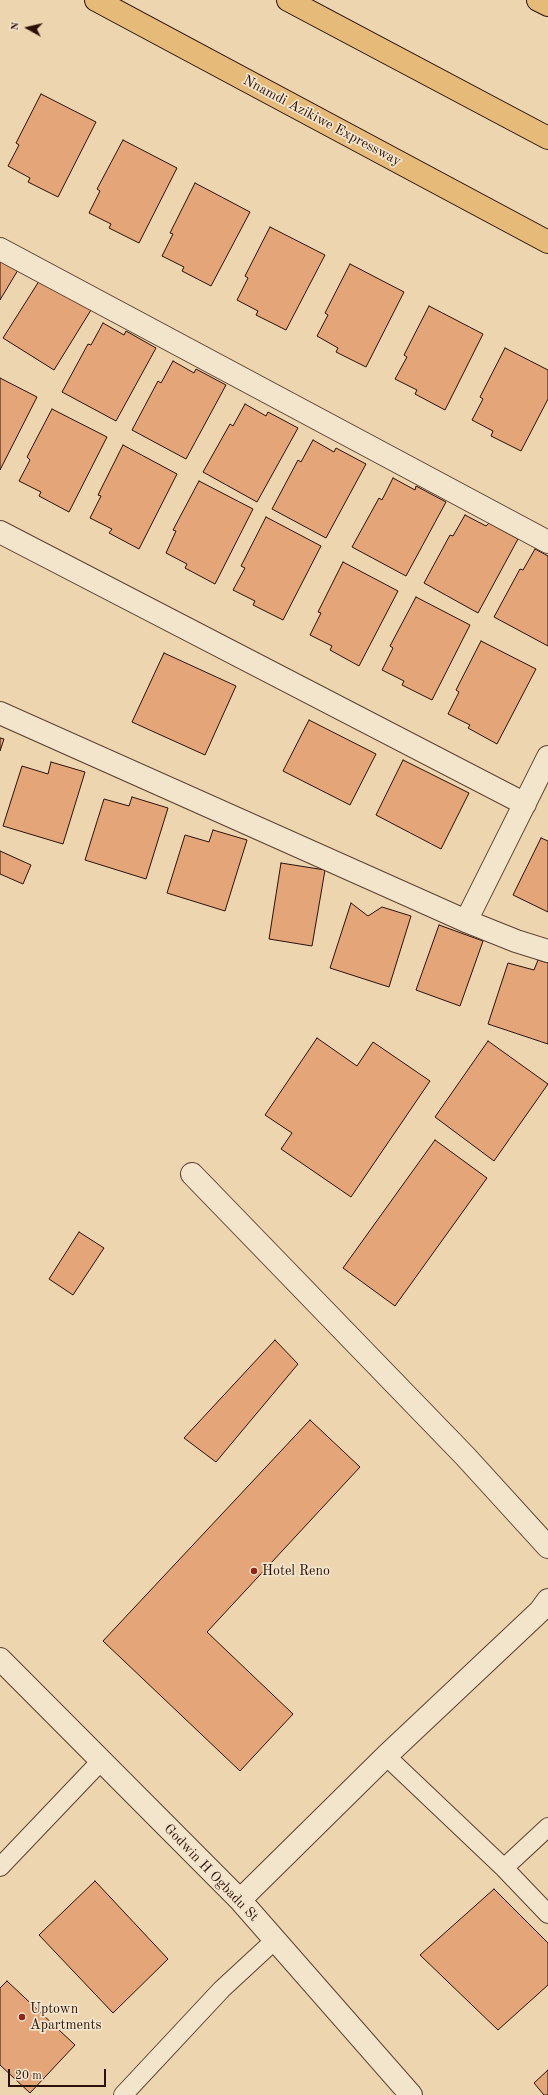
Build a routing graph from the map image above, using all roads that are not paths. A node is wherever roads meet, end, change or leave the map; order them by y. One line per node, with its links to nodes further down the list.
1 (96, 0): 6 (highway, Nnamdi Azikiwe Expressway)
2 (288, 0): 5 (highway)
3 (538, 0): 4 (highway)
4 (548, 5)
5 (548, 138)
6 (548, 242)
7 (0, 249): 9 (street)
8 (0, 532): 12 (street)
9 (548, 542)
10 (0, 714): 13 (street)
11 (548, 757): 12 (street)
12 (524, 804): 13 (street)
13 (466, 921): 14 (street)
14 (548, 951)
15 (192, 1174): 16 (street)
16 (548, 1547)
17 (548, 1600): 19 (street)
18 (0, 1659): 20 (street, Godwin H Ogbadu St)
19 (386, 1756): 23 (lane); 24 (street)
20 (100, 1760): 22 (lane); 24 (street, Godwin H Ogbadu St)
21 (548, 1827): 23 (lane)
22 (0, 1867)
23 (504, 1868): 25 (lane)
24 (240, 1900): 26 (street, Godwin H Ogbadu St)
25 (548, 1914)
26 (274, 1940): 27 (lane); 28 (street, Godwin H Ogbadu St)
27 (123, 2095)
28 (411, 2095)

